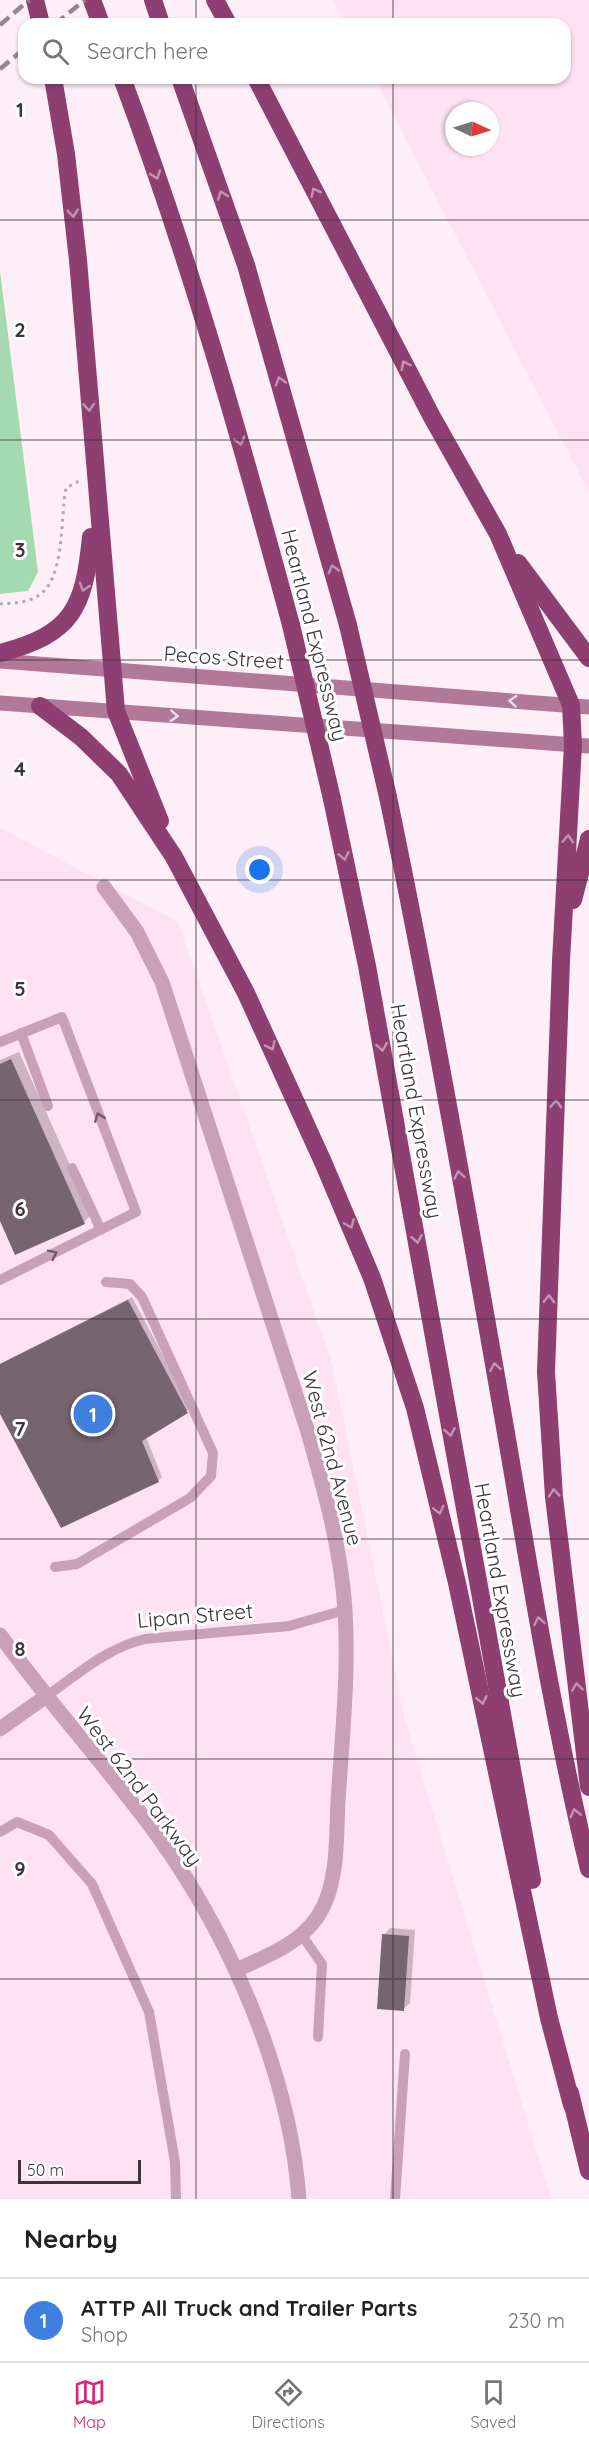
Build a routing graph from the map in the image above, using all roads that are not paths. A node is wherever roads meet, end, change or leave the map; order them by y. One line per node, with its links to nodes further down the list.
1 (35, 0): 5 (highway)
2 (92, 0): 6 (highway)
3 (153, 0): 7 (highway)
4 (215, 0): 8 (highway)
5 (40, 18)
6 (99, 18)
7 (159, 18)
8 (225, 18)
9 (54, 84): 13 (highway, one-way to 13)
10 (124, 84): 47 (highway, Heartland Expressway, one-way to 47, bridge)
11 (182, 84): 42 (highway, Heartland Expressway, one-way to 11, bridge)
12 (259, 84): 14 (highway, one-way to 12)
13 (95, 481): 15 (highway, one-way to 15); 18 (highway)
14 (498, 534): 16 (highway); 21 (highway)
15 (0, 653)
16 (589, 658)
17 (0, 660): 18 (main road, Pecos Street)
18 (110, 669): 21 (main road, Pecos Street, one-way to 18); 22 (highway)
19 (0, 703): 20 (main road)
20 (40, 706): 22 (main road); 25 (highway)
21 (580, 706): 23 (highway)
22 (116, 711): 23 (main road, one-way to 23); 25 (highway)
23 (581, 745): 27 (highway, one-way to 23)
24 (589, 839): 27 (highway)
25 (174, 856): 47 (highway, one-way to 47)
26 (104, 887): 36 (street, West 62nd Avenue)
27 (561, 961): 40 (highway, one-way to 27)
28 (21, 1033): 29 (lane); 30 (lane); 32 (lane, one-way to 28)
29 (0, 1042)
30 (48, 1106)
31 (72, 1168): 32 (lane)
32 (101, 1230): 33 (lane, one-way to 32)
33 (0, 1280)
34 (106, 1282): 35 (lane)
35 (55, 1567)
36 (345, 1610): 38 (lane, Lipan Street); 43 (street, West 62nd Avenue)
37 (0, 1635): 38 (street, West 62nd Parkway)
38 (45, 1697): 39 (street, Lipan Street); 44 (street, West 62nd Parkway)
39 (0, 1729)
40 (589, 1787)
41 (0, 1832): 50 (lane)
42 (589, 1869)
43 (301, 1934): 44 (street, West 62nd Avenue); 45 (lane)
44 (236, 1970): 51 (street)
45 (318, 2037)
46 (405, 2054): 52 (lane)
47 (572, 2105): 48 (highway, Heartland Expressway)
48 (585, 2136): 49 (highway, Heartland Expressway)
49 (589, 2171)
50 (176, 2199)
51 (298, 2199)
52 (395, 2199)

